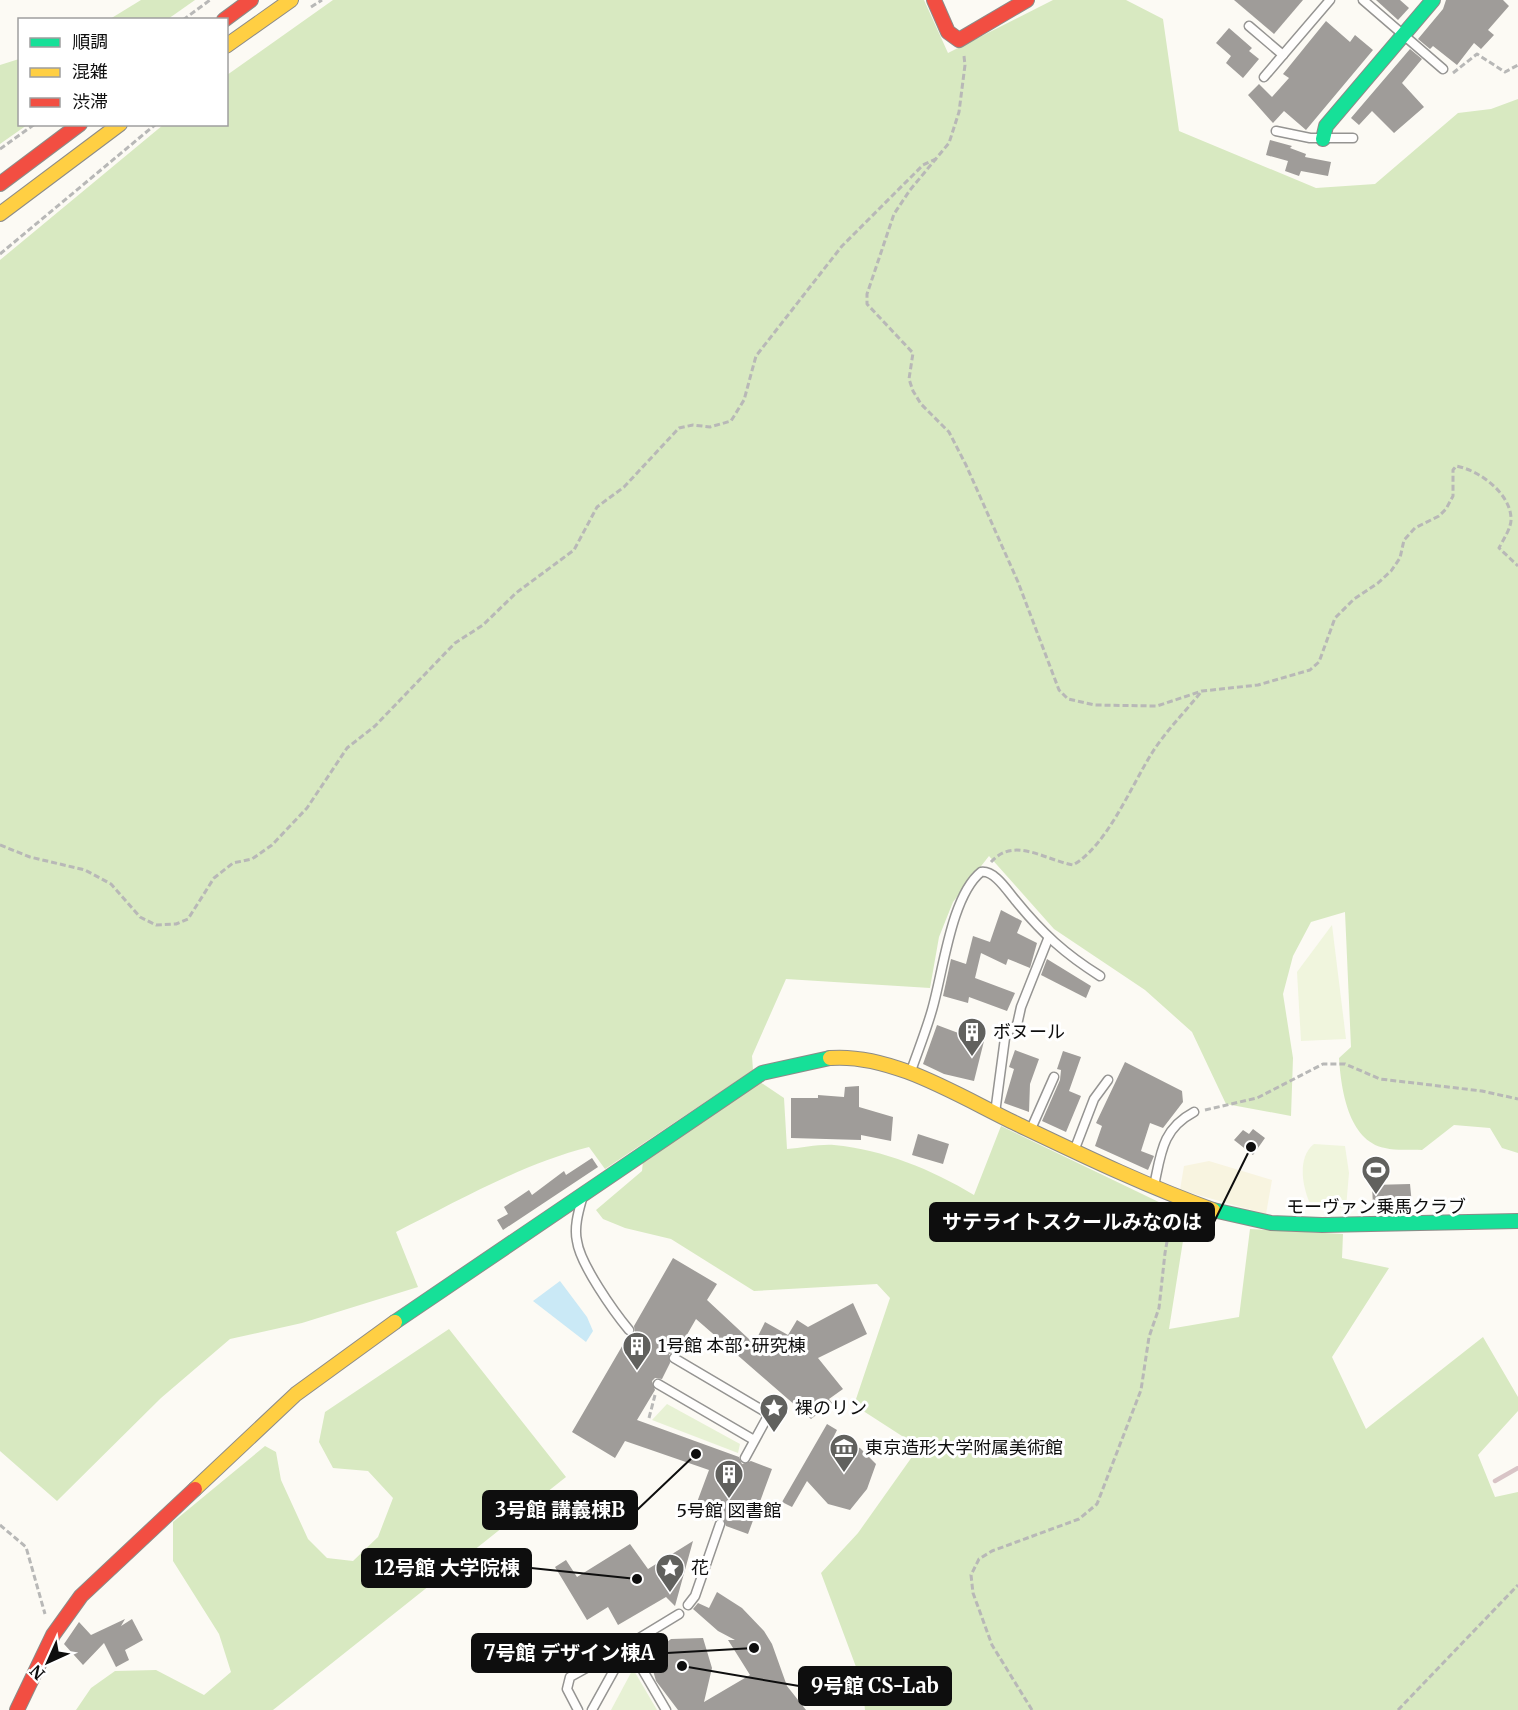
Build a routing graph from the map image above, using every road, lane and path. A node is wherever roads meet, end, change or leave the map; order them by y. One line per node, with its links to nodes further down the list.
1 (210, 0): 9 (path)
2 (251, 0): 10 (main road)
3 (291, 0): 14 (main road)
4 (934, 0): 13 (main road)
5 (1027, 0): 13 (main road)
6 (1330, 0): 15 (lane)
7 (1363, 0): 12 (lane)
8 (1433, 0): 12 (main road)
9 (186, 18)
10 (227, 18)
11 (1249, 26): 15 (lane)
12 (1404, 34): 17 (lane); 25 (main road)
13 (959, 40): 27 (path)
14 (228, 45)
15 (1283, 55): 18 (lane)
16 (1518, 65): 17 (path)
17 (1446, 70)
18 (1264, 77)
19 (32, 126): 26 (path)
20 (77, 126): 28 (main road)
21 (117, 126): 29 (main road)
22 (154, 126): 30 (path)
23 (1276, 131): 25 (lane)
24 (1353, 138): 25 (lane)
25 (1323, 139)
26 (0, 148)
27 (939, 157): 32 (path); 33 (path)
28 (0, 184)
29 (0, 214)
30 (0, 254)
31 (1518, 566): 32 (path)
32 (1202, 691): 34 (path)
33 (0, 845)
34 (985, 871): 35 (lane); 37 (lane)
35 (1048, 939): 36 (lane); 42 (lane)
36 (1100, 976)
37 (910, 1073): 42 (main road); 46 (main road)
38 (1054, 1077): 43 (lane)
39 (1108, 1080): 44 (lane)
40 (1518, 1099): 41 (path)
41 (1194, 1112): 45 (lane)
42 (995, 1113): 43 (main road)
43 (1031, 1130): 44 (main road)
44 (1074, 1151): 45 (main road)
45 (1154, 1187): 47 (main road)
46 (583, 1193): 49 (lane); 61 (main road)
47 (1176, 1197): 48 (main road); 67 (path)
48 (1518, 1221)
49 (629, 1330)
50 (674, 1358): 54 (lane)
51 (658, 1384): 54 (lane)
52 (656, 1394): 53 (path)
53 (649, 1418)
54 (754, 1440): 55 (lane)
55 (745, 1458)
56 (720, 1524): 59 (lane)
57 (0, 1525): 61 (path)
58 (1518, 1585): 68 (path)
59 (688, 1605)
60 (679, 1614): 62 (lane)
61 (53, 1635): 63 (main road)
62 (628, 1645): 64 (lane); 65 (lane); 66 (lane)
63 (17, 1710)
64 (578, 1710)
65 (592, 1710)
66 (666, 1710)
67 (1032, 1710)
68 (1398, 1710)

